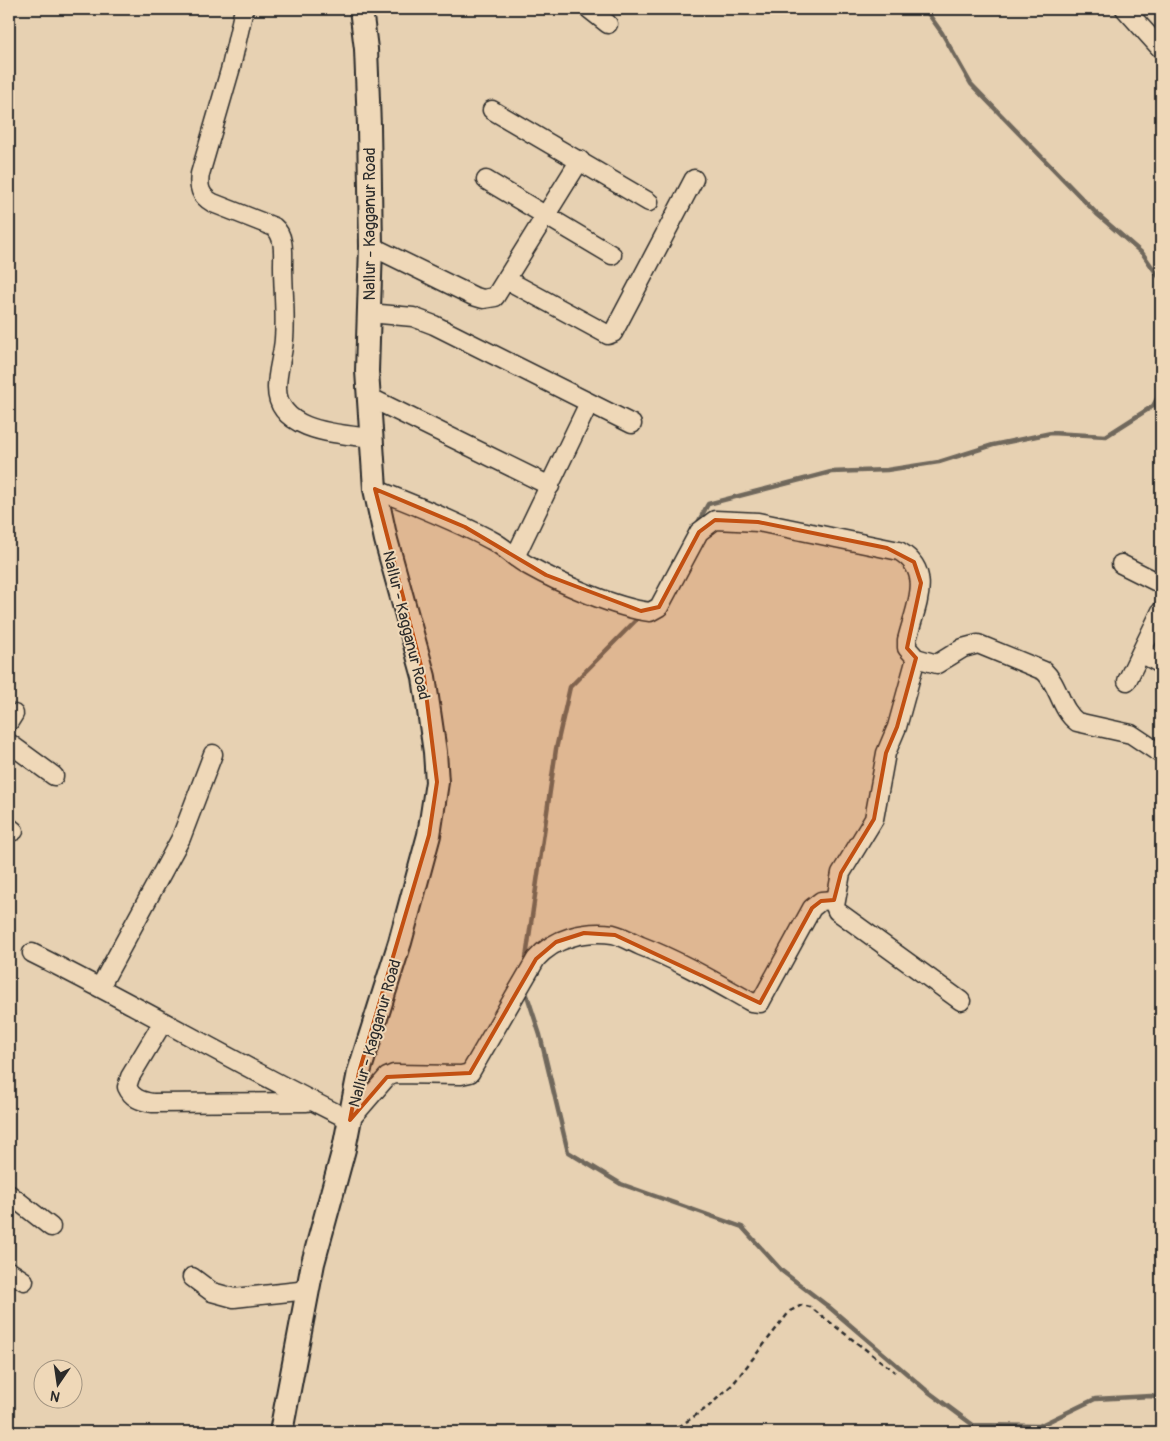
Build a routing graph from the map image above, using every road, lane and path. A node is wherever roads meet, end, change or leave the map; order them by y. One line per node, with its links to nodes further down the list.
1 (244, 9): 20 (street)
2 (361, 9): 13 (main road, Nallur - Kagganur Road)
3 (589, 9): 5 (street)
4 (1125, 9): 6 (street)
5 (608, 24)
6 (1161, 49)
7 (492, 110): 8 (street)
8 (580, 160): 11 (street); 12 (street)
9 (694, 179): 15 (street)
10 (486, 180): 12 (street)
11 (649, 202)
12 (547, 215): 14 (street); 15 (street)
13 (370, 246): 15 (street); 16 (main road, Nallur - Kagganur Road)
14 (612, 255)
15 (507, 280)
16 (369, 313): 17 (main road, Nallur - Kagganur Road); 18 (street)
17 (369, 397): 20 (main road, Nallur - Kagganur Road); 21 (street)
18 (590, 403): 19 (street); 21 (street)
19 (632, 424)
20 (372, 438): 22 (main road, Nallur - Kagganur Road)
21 (550, 486): 23 (street)
22 (375, 489): 23 (street); 41 (main road, Nallur - Kagganur Road)
23 (515, 557): 28 (street)
24 (1121, 564): 25 (street)
25 (1161, 584)
26 (1161, 611): 27 (street)
27 (1141, 653): 29 (street); 30 (street)
28 (916, 658): 33 (street); 35 (street)
29 (1161, 664)
30 (1128, 681)
31 (9, 743): 34 (street)
32 (212, 754): 37 (street)
33 (1161, 754)
34 (54, 776)
35 (834, 900): 38 (street); 41 (street)
36 (32, 953): 37 (street)
37 (100, 987): 39 (street)
38 (961, 1001)
39 (162, 1022): 40 (street); 40 (street)
40 (312, 1102): 41 (street)
41 (350, 1120): 47 (main road, Nallur - Kagganur Road)
42 (9, 1194): 43 (street)
43 (51, 1227)
44 (9, 1271): 46 (street)
45 (192, 1277): 47 (street)
46 (24, 1281)
47 (308, 1290): 49 (main road, Nallur - Kagganur Road)
48 (895, 1372): 50 (path)
49 (281, 1432)
50 (671, 1432)

